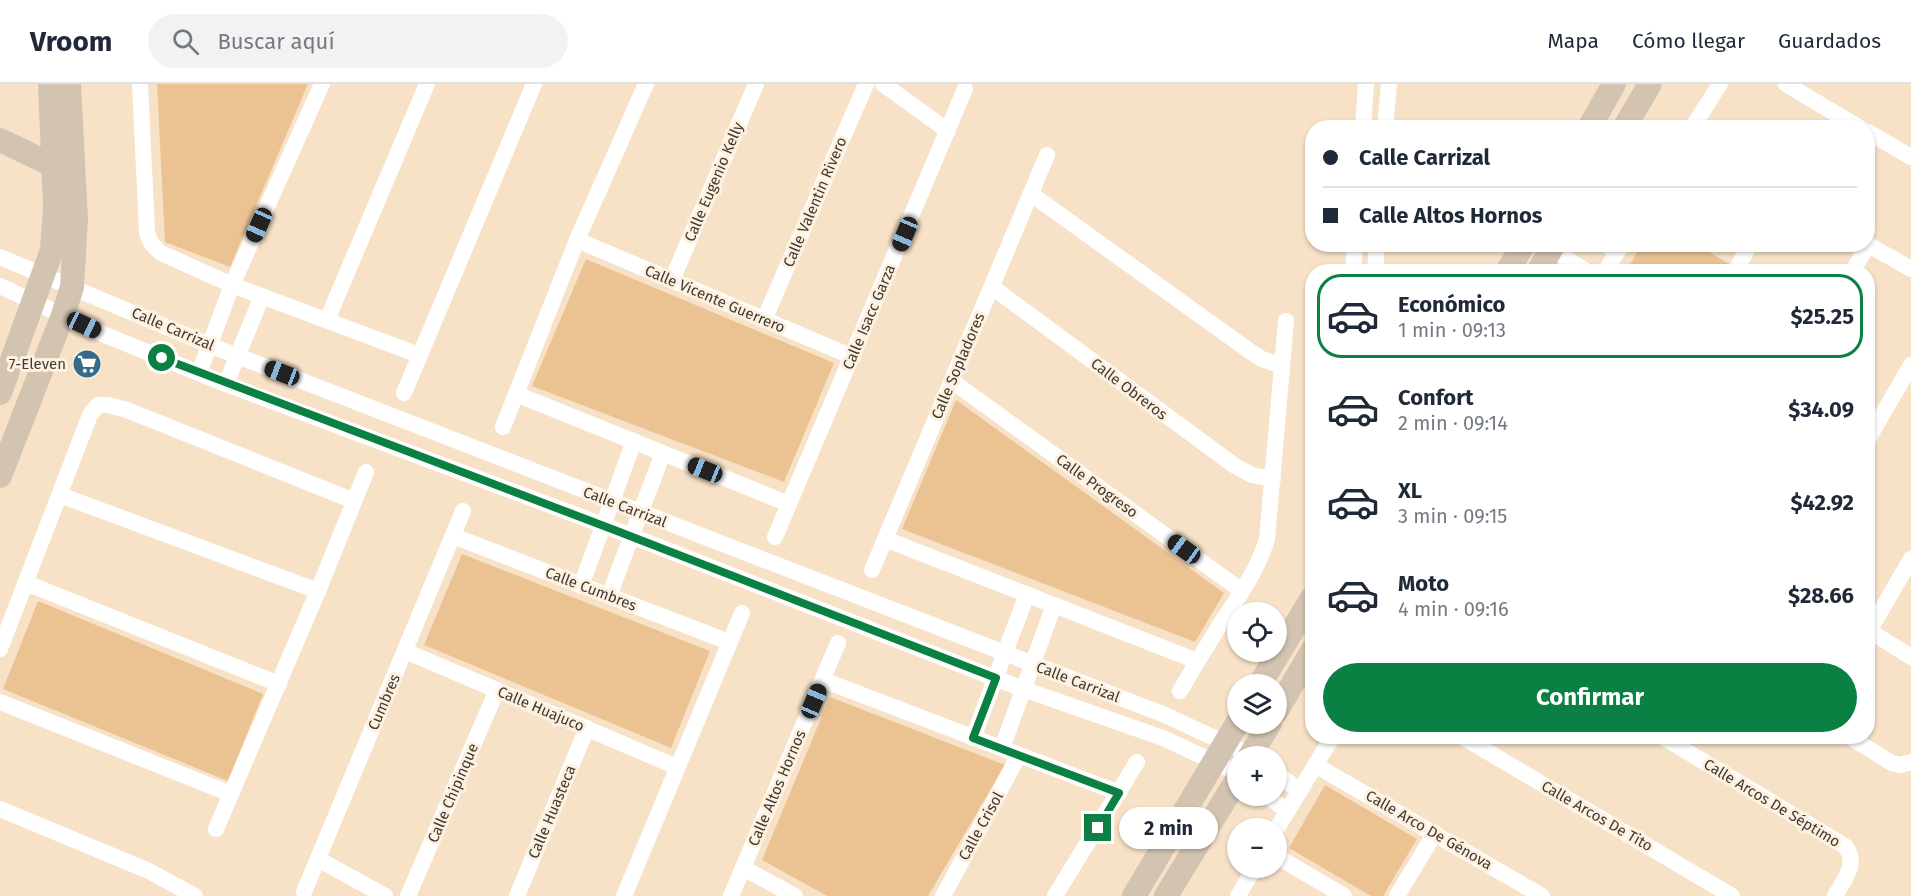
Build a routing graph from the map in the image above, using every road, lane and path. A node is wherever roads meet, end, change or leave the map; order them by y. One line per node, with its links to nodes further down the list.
1 (50, 84): 29 (street)
2 (69, 84): 42 (street)
3 (140, 84): 39 (street)
4 (322, 84): 39 (street)
5 (427, 84): 46 (street)
6 (534, 84): 50 (street)
7 (646, 84): 31 (street)
8 (756, 84): 38 (street, Calle Eugenio Kelly)
9 (866, 84): 47 (street, Calle Valentin Rivero)
10 (883, 84): 24 (street)
11 (1366, 84): 18 (street)
12 (1389, 84): 19 (street)
13 (1614, 84): 20 (street)
14 (1650, 84): 21 (street)
15 (1720, 84): 22 (street)
16 (1786, 84): 23 (street)
17 (965, 89): 24 (street, Calle Isacc Garza)
18 (1364, 120)
19 (1386, 120)
20 (1594, 120)
21 (1629, 120)
22 (1697, 120)
23 (1847, 120)
24 (948, 131): 52 (street, Calle Isacc Garza)
25 (1875, 136): 28 (street)
26 (0, 140): 29 (street)
27 (1047, 155): 30 (street, Calle Sopladores)
28 (1911, 157)
29 (54, 166): 37 (street)
30 (1031, 194): 41 (street, Calle Sopladores); 54 (street)
31 (578, 240): 38 (street, Calle Vicente Guerrero); 60 (street)
32 (1875, 249): 36 (street)
33 (1559, 252): 35 (street)
34 (0, 257): 37 (street, Calle Carrizal)
35 (1576, 264)
36 (1911, 269)
37 (44, 275): 42 (street, Calle Carrizal); 44 (street)
38 (672, 280): 47 (street, Calle Vicente Guerrero)
39 (232, 285): 43 (street); 49 (street)
40 (0, 286): 44 (street, Calle Carrizal)
41 (992, 286): 56 (street, Calle Sopladores); 67 (street, Calle Obreros)
42 (72, 287): 45 (street); 49 (street, Calle Carrizal)
43 (262, 296): 46 (street); 51 (street)
44 (33, 302): 45 (street, Calle Carrizal); 58 (street)
45 (63, 315): 55 (street, Calle Carrizal); 66 (street)
46 (327, 320): 50 (street)
47 (764, 320): 52 (street, Calle Vicente Guerrero)
48 (1286, 321): 54 (street)
49 (209, 345): 51 (street, Calle Carrizal); 55 (street)
50 (419, 355): 59 (street)
51 (238, 356): 57 (street); 70 (street, Calle Carrizal)
52 (853, 357): 71 (street, Calle Isacc Garza)
53 (1911, 364): 62 (street)
54 (1282, 366): 67 (street)
55 (199, 373): 57 (street, Calle Carrizal)
56 (952, 381): 78 (street, Calle Sopladores); 84 (street, Calle Progreso)
57 (226, 384): 74 (street, Calle Carrizal)
58 (0, 393)
59 (404, 393)
60 (516, 394): 61 (street); 63 (street)
61 (503, 427)
62 (1875, 427)
63 (634, 441): 64 (street); 70 (street)
64 (663, 453): 71 (street); 73 (street)
65 (366, 471): 69 (street)
66 (0, 476)
67 (1273, 479): 84 (street)
68 (60, 495): 69 (street); 81 (street); 83 (street)
69 (354, 501): 83 (street)
70 (611, 502): 73 (street, Calle Carrizal); 74 (street)
71 (789, 504): 77 (street, Calle Isacc Garza)
72 (463, 511): 75 (street, Cumbres)
73 (640, 513): 76 (street); 96 (street, Calle Carrizal)
74 (603, 525): 76 (street, Calle Carrizal); 82 (street)
75 (453, 536): 82 (street, Calle Cumbres); 95 (street, Cumbres)
76 (631, 536): 86 (street); 102 (street, Calle Carrizal)
77 (775, 537)
78 (885, 539): 80 (street, Calle Sopladores); 85 (street)
79 (1911, 559): 90 (street)
80 (872, 570)
81 (26, 583): 94 (street); 104 (street)
82 (581, 586): 86 (street, Calle Cumbres)
83 (318, 591): 104 (street)
84 (1242, 591): 98 (street)
85 (1027, 594): 87 (street); 96 (street)
86 (609, 596): 92 (street, Calle Cumbres)
87 (1054, 605): 98 (street); 100 (street)
88 (1305, 610): 101 (street)
89 (742, 613): 92 (street)
90 (1875, 618)
91 (1875, 634): 97 (street)
92 (729, 642): 125 (street)
93 (838, 643): 103 (street, Calle Altos Hornos)
94 (0, 649)
95 (405, 651): 106 (street, Calle Huajuco); 137 (street, Cumbres)
96 (1005, 653): 100 (street, Calle Carrizal); 102 (street)
97 (1911, 657)
98 (1197, 661): 107 (street)
99 (1305, 663): 108 (street)
100 (1033, 664): 105 (street); 118 (street, Calle Carrizal)
101 (1266, 674)
102 (996, 678): 105 (street, Calle Carrizal); 112 (street)
103 (822, 680): 112 (street); 139 (street, Calle Altos Hornos)
104 (279, 684): 129 (street)
105 (1023, 689): 117 (street); 118 (street, Calle Carrizal)
106 (497, 690): 110 (street, Calle Huajuco); 144 (street, Calle Chipinque)
107 (1180, 692)
108 (1287, 693)
109 (0, 702): 129 (street)
110 (587, 728): 125 (street, Calle Huajuco); 145 (street, Calle Huasteca)
111 (1231, 734): 118 (street)
112 (973, 738): 117 (street)
113 (1328, 744): 124 (street)
114 (1475, 744): 157 (street, Calle Arcos De Tito)
115 (1675, 744): 158 (street, Calle Arcos De Séptimo)
116 (1861, 744): 123 (street)
117 (1002, 748): 121 (street)
118 (1220, 752): 119 (street, Calle Carrizal); 120 (street, Calle Carrizal); 151 (street)
119 (1227, 754)
120 (1227, 754)
121 (1019, 755): 128 (street); 149 (street, Calle Crisol)
122 (1137, 762): 128 (street)
123 (1908, 763)
124 (1316, 765): 127 (street); 136 (street, Calle Arco De Génova)
125 (677, 767): 146 (street)
126 (1287, 781): 127 (street)
127 (1300, 791): 133 (street)
128 (1119, 793): 150 (street)
129 (231, 794): 135 (street)
130 (1227, 796): 152 (street)
131 (1280, 806): 133 (street)
132 (0, 809): 142 (street)
133 (1287, 811): 134 (street)
134 (1283, 818)
135 (216, 829)
136 (1435, 833): 155 (street); 156 (street, Calle Arco De Génova)
137 (318, 859): 141 (street, Cumbres); 143 (street)
138 (1287, 862): 154 (street)
139 (743, 868): 147 (street, Calle Altos Hornos); 148 (street)
140 (1249, 878): 153 (street)
141 (304, 892)
142 (195, 896)
143 (385, 896)
144 (408, 896)
145 (517, 896)
146 (624, 896)
147 (731, 896)
148 (795, 896)
149 (943, 896)
150 (1055, 896)
151 (1134, 896)
152 (1166, 896)
153 (1238, 896)
154 (1344, 896)
155 (1397, 896)
156 (1542, 896)
157 (1732, 896)
158 (1834, 896)

